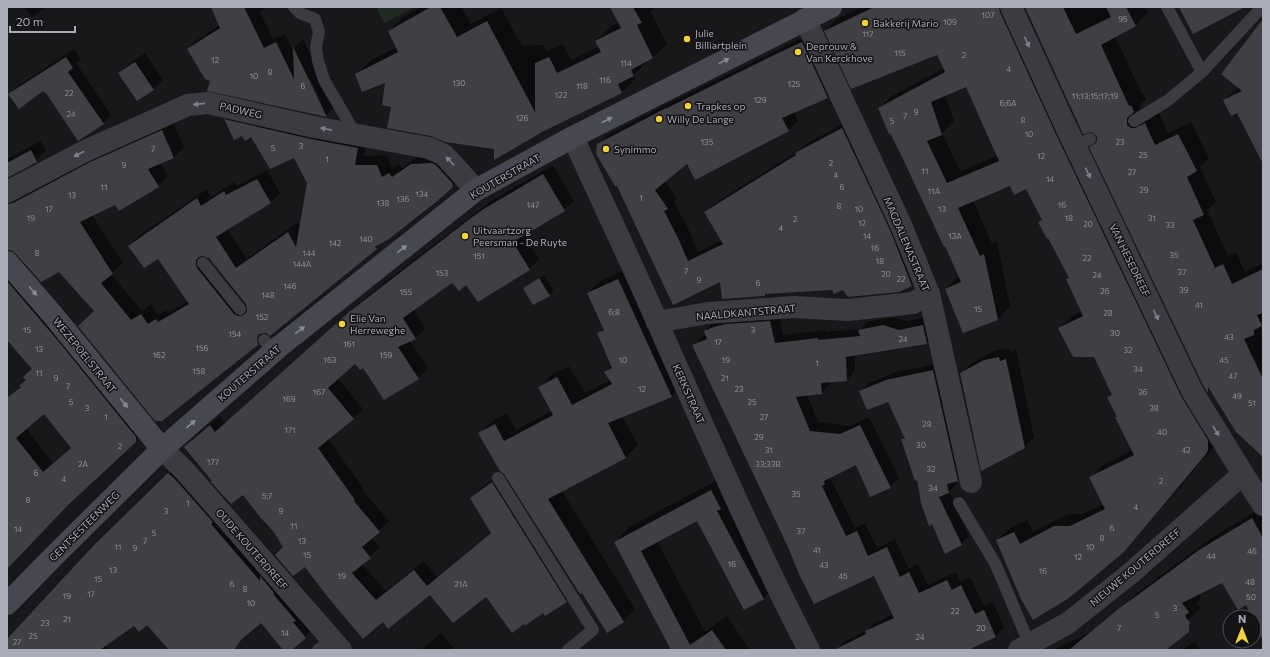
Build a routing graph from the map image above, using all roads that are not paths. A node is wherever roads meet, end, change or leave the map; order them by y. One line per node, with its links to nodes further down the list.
1 (294, 7): 9 (lane)
2 (831, 7): 6 (street, KOUTERSTRAAT)
3 (1011, 7): 19 (street, VAN HESEDREEF, one-way to 19)
4 (1167, 7): 7 (lane)
5 (1262, 7): 7 (lane)
6 (805, 20): 10 (street, KOUTERSTRAAT, one-way to 6); 15 (street, MAGDALENASTRAAT)
7 (1202, 72): 8 (lane)
8 (1134, 121)
9 (356, 135): 11 (street, PADWEG, one-way to 9); 12 (street, PADWEG, one-way to 12)
10 (573, 137): 11 (street, KOUTERSTRAAT); 17 (street, KERKSTRAAT)
11 (476, 190): 18 (street, KOUTERSTRAAT, one-way to 11)
12 (7, 192)
13 (7, 262): 18 (street, WEZEPOELSTRAAT, one-way to 18)
14 (203, 263): 16 (lane)
15 (929, 294): 17 (street, NAALDKANTSTRAAT); 21 (street, MAGDALENASTRAAT)
16 (240, 308)
17 (657, 322): 28 (street, KERKSTRAAT)
18 (162, 449): 24 (street, GENTSESTEENWEG); 25 (street, OUDE KOUTERDREEF)
19 (1253, 475): 23 (street, VAN HESEDREEF); 26 (street, NIEUWE KOUTERDREEF)
20 (498, 478): 27 (lane)
21 (971, 482)
22 (960, 503): 26 (lane)
23 (1263, 505)
24 (7, 604)
25 (330, 647)
26 (1025, 647)
27 (568, 650)
28 (809, 650)

